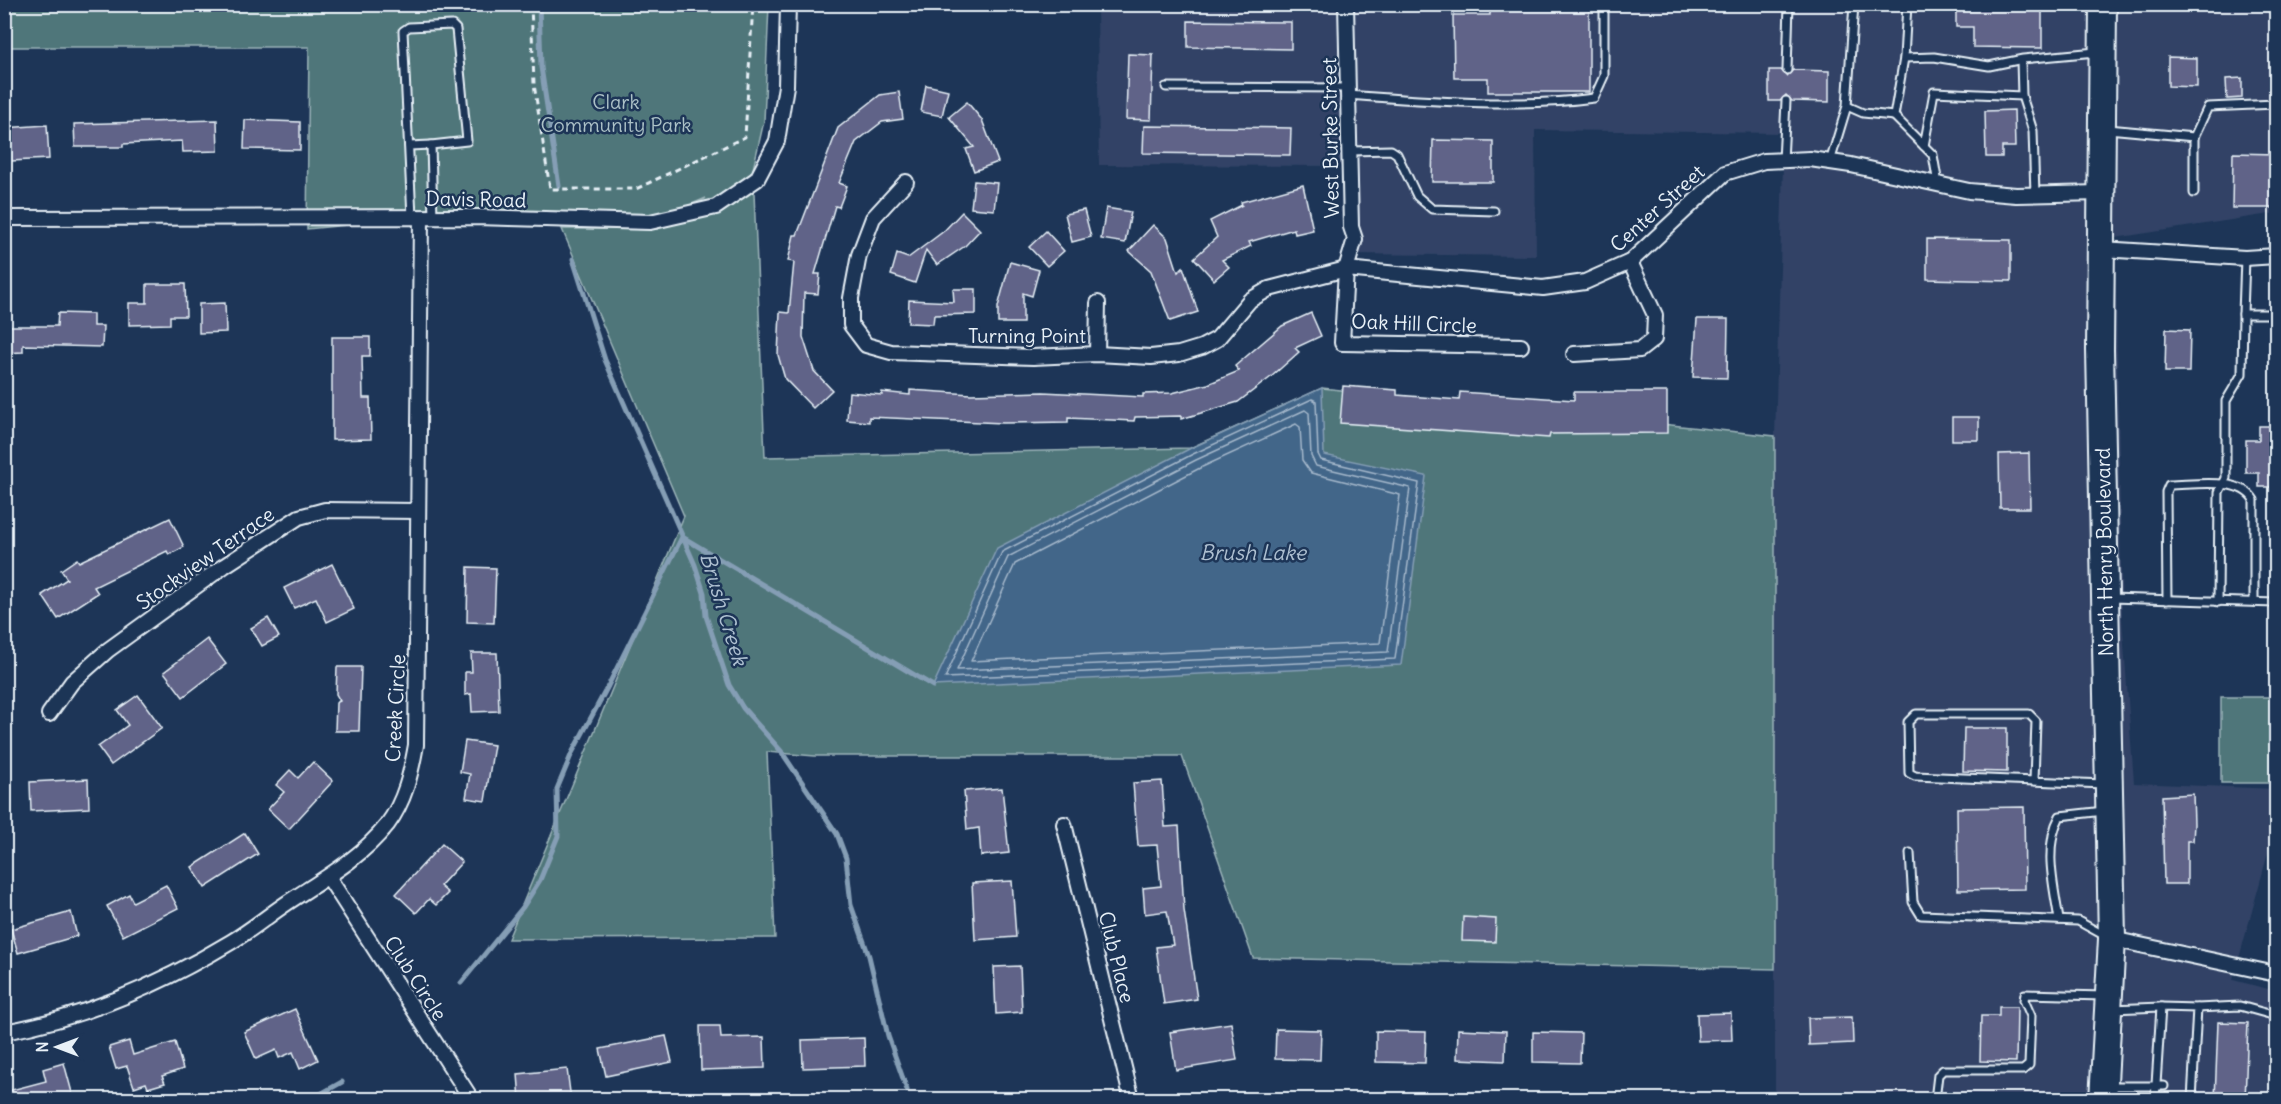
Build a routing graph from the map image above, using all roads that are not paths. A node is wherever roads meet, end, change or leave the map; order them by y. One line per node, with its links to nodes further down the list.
1 (788, 4): 34 (street, Davis Road)
2 (1346, 4): 13 (street, West Burke Street)
3 (1604, 4): 13 (lane)
4 (1789, 4): 11 (lane)
5 (1854, 4): 17 (lane)
6 (1907, 4): 9 (lane)
7 (2103, 4): 8 (highway, North Henry Boulevard)
8 (2102, 51): 10 (lane); 19 (highway, North Henry Boulevard)
9 (1904, 58): 10 (lane); 18 (lane)
10 (2020, 60): 14 (lane)
11 (1787, 70)
12 (1166, 87): 13 (lane)
13 (1348, 92): 24 (street, West Burke Street)
14 (2022, 96): 23 (lane); 31 (lane)
15 (1786, 101): 25 (lane)
16 (2277, 104): 20 (lane)
17 (1847, 106): 18 (lane); 26 (lane)
18 (1894, 116): 23 (lane)
19 (2101, 128): 20 (lane); 30 (highway, North Henry Boulevard)
20 (2194, 137): 29 (lane)
21 (431, 145): 22 (lane); 22 (lane); 34 (lane)
22 (409, 146): 34 (lane)
23 (1924, 146): 28 (lane)
24 (1350, 151): 32 (lane); 39 (street, West Burke Street)
25 (1783, 160): 26 (street, Center Street); 38 (street, Center Street)
26 (1830, 162): 28 (street, Center Street)
27 (906, 182): 44 (street, Turning Point)
28 (1938, 184): 31 (street, Center Street)
29 (2194, 193)
30 (2100, 194): 31 (street, Center Street); 35 (highway, North Henry Boulevard)
31 (2035, 195)
32 (1494, 211)
33 (4, 218): 34 (street, Davis Road)
34 (422, 218): 47 (street, Creek Circle)
35 (2102, 249): 37 (street); 48 (highway, North Henry Boulevard)
36 (2277, 256): 37 (street)
37 (2245, 258): 41 (lane)
38 (1630, 262): 39 (street, Center Street); 45 (street)
39 (1346, 269): 43 (street, Oak Hill Circle); 44 (street, Turning Point)
40 (1098, 303): 44 (street)
41 (2243, 314): 42 (lane); 46 (lane)
42 (2277, 314)
43 (1521, 346)
44 (1097, 354)
45 (1574, 354)
46 (2223, 485): 49 (lane); 50 (lane); 51 (lane)
47 (417, 511): 53 (street, Stockview Terrace); 59 (street, Creek Circle)
48 (2105, 598): 49 (lane); 55 (highway, North Henry Boulevard)
49 (2167, 600): 50 (lane)
50 (2218, 602): 51 (lane)
51 (2254, 602): 52 (lane)
52 (2277, 603)
53 (49, 714)
54 (2034, 781): 54 (lane); 55 (lane)
55 (2110, 784): 56 (highway, North Henry Boulevard)
56 (2110, 811): 60 (lane); 61 (highway, North Henry Boulevard)
57 (1064, 824): 73 (street, Club Place)
58 (1910, 853): 60 (lane)
59 (329, 878): 67 (street, Creek Circle); 72 (street, Club Circle)
60 (2059, 920): 61 (lane)
61 (2112, 939): 62 (street); 63 (highway, North Henry Boulevard)
62 (2277, 974)
63 (2109, 1003): 64 (lane); 71 (highway, North Henry Boulevard); 74 (lane)
64 (2161, 1007): 65 (lane); 68 (lane)
65 (2196, 1008): 66 (lane); 70 (lane)
66 (2277, 1016)
67 (4, 1032)
68 (2160, 1086): 71 (lane); 75 (lane)
69 (2183, 1086): 70 (lane)
70 (2192, 1086): 76 (lane)
71 (2104, 1093)
72 (472, 1100)
73 (1132, 1100)
74 (1935, 1100)
75 (2155, 1100)
76 (2192, 1100)

